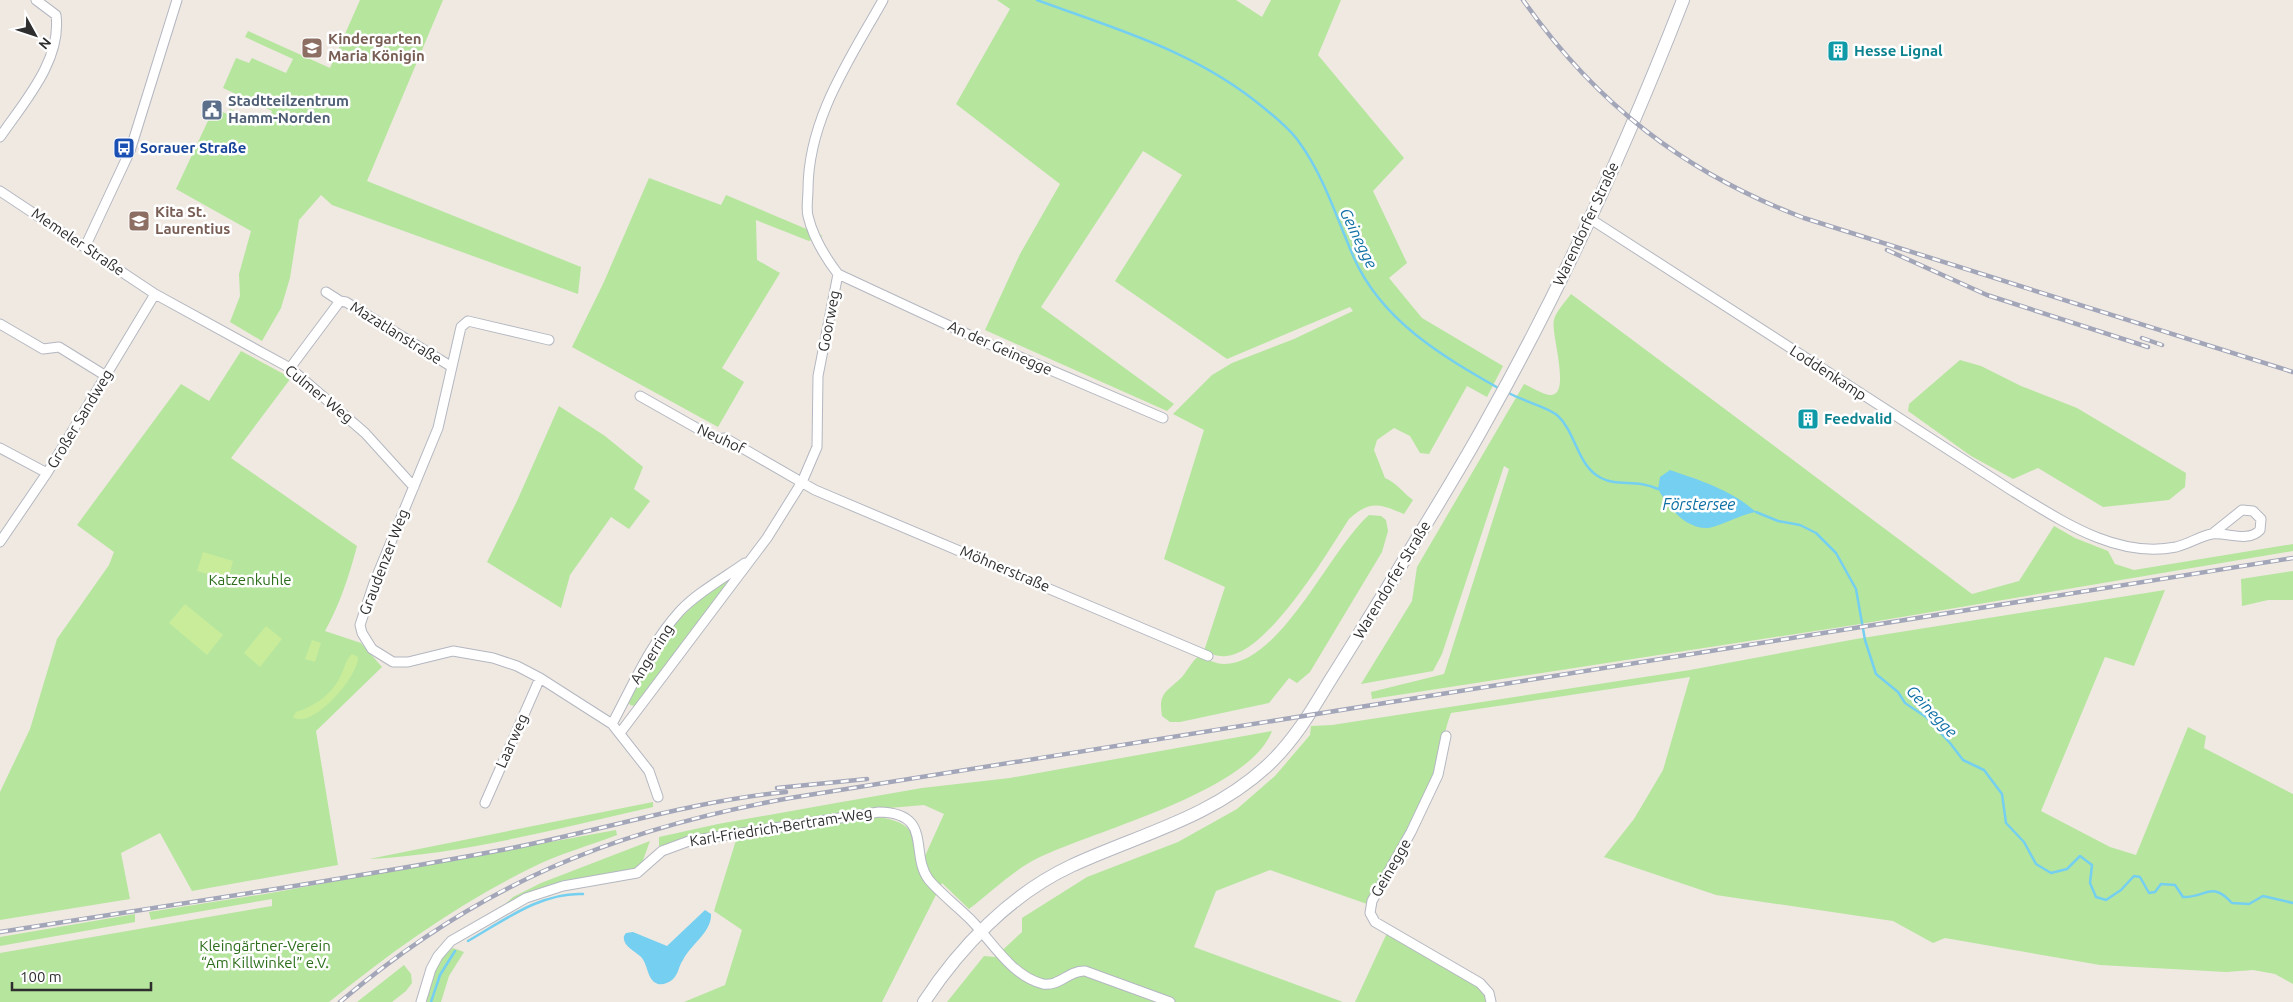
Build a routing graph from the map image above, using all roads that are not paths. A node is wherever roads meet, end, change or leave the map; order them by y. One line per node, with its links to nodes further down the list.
1 (36, 0): 5 (street)
2 (177, 0): 8 (street)
3 (883, 0): 9 (street, Goorweg)
4 (1683, 0): 7 (street, Warendorfer Straße)
5 (0, 136)
6 (0, 191): 8 (street, Memeler Straße)
7 (1589, 218): 24 (street, Loddenkamp); 34 (street, Warendorfer Straße)
8 (85, 247): 11 (street, Memeler Straße)
9 (838, 274): 19 (street, An der Geinegge); 22 (street, Goorweg)
10 (326, 292): 12 (street, Mazatlanstraße)
11 (155, 294): 16 (street, Culmer Weg); 17 (street, Großer Sandweg)
12 (340, 301): 15 (street, Mazatlanstraße); 16 (street, Mazatlanstraße)
13 (0, 324): 17 (street)
14 (549, 340): 15 (street, Graudenzer Weg)
15 (452, 367): 23 (street, Graudenzer Weg)
16 (290, 368): 23 (street, Culmer Weg)
17 (106, 376): 21 (street, Großer Sandweg)
18 (640, 396): 22 (street, Neuhof)
19 (1163, 418)
20 (0, 448): 21 (street)
21 (47, 473): 25 (street, Großer Sandweg)
22 (802, 482): 26 (street, Angerring); 27 (street, Möhnerstraße)
23 (414, 487): 28 (street, Graudenzer Weg)
24 (2212, 534): 24 (street, Loddenkamp)
25 (0, 542)
26 (752, 559): 29 (street, Angerring); 30 (street, Angerring)
27 (1208, 656)
28 (540, 678): 29 (street, Graudenzer Weg); 33 (street, Laarweg)
29 (612, 724): 30 (street, Graudenzer Weg)
30 (620, 733): 32 (street, Graudenzer Weg)
31 (1446, 736): 38 (street, Geinegge)
32 (658, 797)
33 (485, 803)
34 (981, 932): 35 (street, Karl-Friedrich-Bertram-Weg); 36 (street, Warendorfer Straße); 37 (street, Karl-Friedrich-Bertram-Weg)
35 (421, 1002)
36 (924, 1002)
37 (1170, 1002)
38 (1490, 1002)

